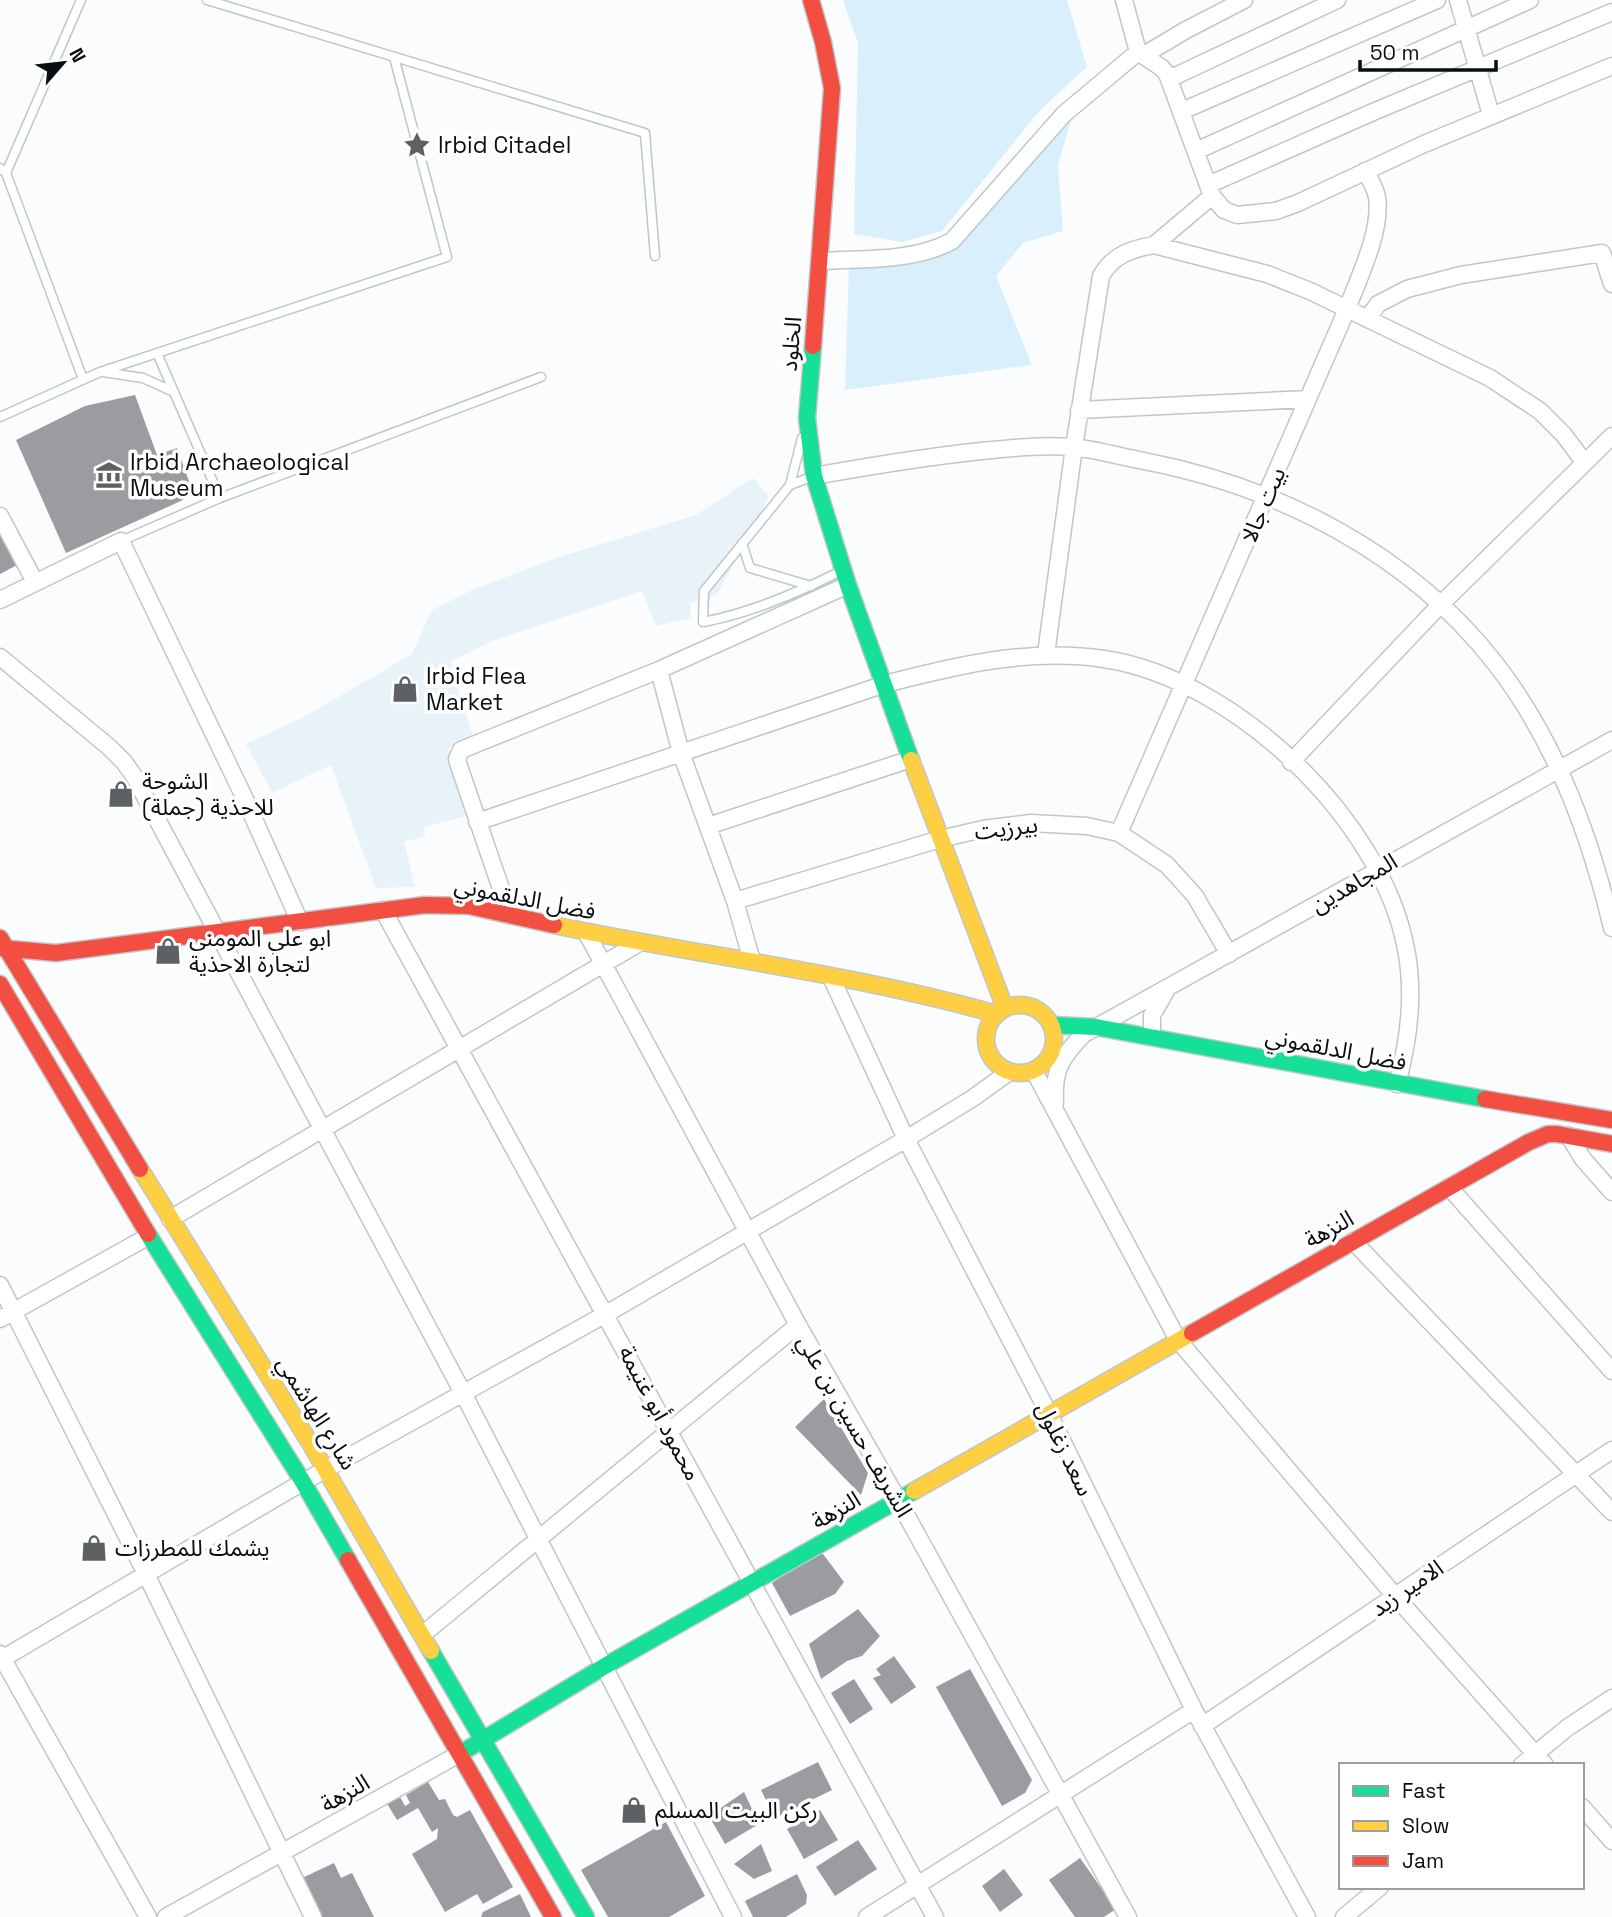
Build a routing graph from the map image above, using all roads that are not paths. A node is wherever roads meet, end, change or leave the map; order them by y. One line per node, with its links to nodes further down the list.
1 (81, 0): 20 (lane)
2 (207, 0): 13 (lane)
3 (811, 0): 26 (main road, الخلود)
4 (1124, 0): 12 (street)
5 (1244, 0): 12 (street)
6 (1337, 0): 16 (street)
7 (1437, 0): 17 (street)
8 (1458, 0): 11 (street)
9 (1531, 0): 11 (street)
10 (1612, 12): 15 (street)
11 (1466, 27): 15 (street); 19 (street)
12 (1141, 54): 16 (street); 26 (street)
13 (394, 57): 25 (lane); 30 (lane)
14 (1612, 66): 18 (street)
15 (1478, 68): 18 (street); 22 (street)
16 (1169, 79): 17 (street)
17 (1182, 111): 19 (street)
18 (1490, 115): 21 (street)
19 (1196, 151): 22 (street)
20 (3, 171): 33 (lane)
21 (1366, 171): 22 (street); 28 (street, بيت جالا)
22 (1210, 191): 23 (street)
23 (1154, 245): 28 (street); 36 (street)
24 (1607, 252): 27 (street); 29 (street)
25 (655, 256)
26 (821, 261): 38 (main road, الخلود)
27 (1612, 284)
28 (1347, 309): 29 (street); 35 (street, بيت جالا)
29 (1368, 318): 41 (street)
30 (157, 353): 31 (lane); 34 (lane)
31 (100, 372): 33 (lane); 34 (lane)
32 (541, 377): 45 (lane)
33 (83, 379): 37 (lane)
34 (174, 392): 45 (lane)
35 (1308, 399): 36 (street); 44 (street, بيت جالا)
36 (1079, 410): 40 (street)
37 (0, 417)
38 (807, 418): 42 (main road, الخلود); 43 (lane)
39 (1612, 436): 41 (street)
40 (1074, 447): 42 (street); 44 (street); 54 (street)
41 (1584, 462): 53 (street)
42 (814, 476): 43 (lane); 49 (main road, الخلود)
43 (790, 485): 48 (lane)
44 (1268, 495): 53 (street); 58 (street, بيت جالا)
45 (220, 498): 47 (lane)
46 (0, 516): 50 (street)
47 (121, 541): 50 (street); 72 (street)
48 (742, 543): 51 (lane); 51 (lane)
49 (846, 578): 51 (lane); 56 (street); 57 (main road, الخلود)
50 (35, 582): 52 (street)
51 (811, 586)
52 (0, 600)
53 (1440, 605): 62 (street); 63 (street)
54 (1046, 654): 57 (street); 58 (street)
55 (0, 657): 75 (street)
56 (659, 670): 60 (street); 64 (street)
57 (885, 684): 60 (street); 61 (main road, الخلود)
58 (1184, 684): 62 (street); 66 (street, بيت جالا)
59 (1612, 740): 63 (street, المجاهدين)
60 (681, 752): 64 (street); 65 (street)
61 (911, 759): 65 (street); 67 (main road, الخلود)
62 (1291, 761): 68 (street)
63 (1559, 768): 68 (street, المجاهدين); 73 (street)
64 (477, 822): 71 (street)
65 (708, 826): 69 (street)
66 (1119, 833): 67 (street, بيرزيت); 78 (street, بيرزيت)
67 (940, 839): 69 (street, بيرزيت); 84 (main road, الخلود)
68 (1377, 870): 78 (street, المجاهدين); 91 (street)
69 (735, 901): 79 (street)
70 (383, 910): 71 (main road, فضل الدلقموني); 72 (main road, فضل الدلقموني); 88 (street, محمود أبو غنيمة)
71 (510, 915): 74 (main road, فضل الدلقموني)
72 (300, 922): 75 (main road, فضل الدلقموني)
73 (1612, 928)
74 (586, 932): 76 (main road, فضل الدلقموني); 80 (street, الشريف حسين بن علي)
75 (215, 933): 77 (main road, فضل الدلقموني); 95 (street)
76 (639, 943): 79 (main road, فضل الدلقموني); 80 (street)
77 (4, 950): 102 (main road, شارع الهاشمي)
78 (1229, 954): 83 (street, المجاهدين)
79 (752, 961): 81 (main road, فضل الدلقموني)
80 (604, 964): 88 (street); 103 (street, الشريف حسين بن علي)
81 (831, 976): 84 (main road, فضل الدلقموني); 97 (street, سعد زغلول)
82 (0, 984): 104 (main road)
83 (1167, 989): 86 (street, المجاهدين); 87 (street)
84 (1000, 1011): 85 (main road); 90 (main road)
85 (1051, 1025): 86 (main road, فضل الدلقموني); 89 (main road)
86 (1096, 1027): 87 (main road, فضل الدلقموني); 93 (street, المجاهدين)
87 (1152, 1037): 91 (main road, فضل الدلقموني)
88 (460, 1049): 95 (street); 107 (street, محمود أبو غنيمة)
89 (1034, 1071): 90 (main road); 93 (street)
90 (1009, 1072): 97 (street)
91 (1397, 1084): 92 (main road, فضل الدلقموني)
92 (1517, 1103): 94 (main road, فضل الدلقموني); 98 (main road)
93 (1056, 1111): 110 (street)
94 (1612, 1120)
95 (323, 1129): 102 (street); 112 (street)
96 (1569, 1136): 98 (main road, النزهة); 99 (main road, النزهة); 101 (street)
97 (906, 1139): 103 (street); 113 (street, سعد زغلول)
98 (1529, 1142): 100 (main road, النزهة)
99 (1612, 1144)
100 (1449, 1187): 105 (main road, النزهة); 111 (street)
101 (1612, 1192)
102 (170, 1219): 116 (main road, شارع الهاشمي)
103 (749, 1231): 107 (street); 109 (street, الشريف حسين بن علي)
104 (149, 1236): 108 (street); 118 (main road)
105 (1353, 1241): 110 (main road, النزهة); 117 (street)
106 (0, 1285): 108 (street)
107 (606, 1314): 112 (street); 114 (street, محمود أبو غنيمة)
108 (7, 1316): 122 (street)
109 (798, 1325): 114 (street); 119 (street, الشريف حسين بن علي)
110 (1178, 1340): 113 (main road, النزهة); 124 (street)
111 (1612, 1371)
112 (463, 1393): 116 (street); 121 (street)
113 (1049, 1414): 119 (main road, النزهة); 129 (street, سعد زغلول)
114 (669, 1431): 121 (street); 123 (street, محمود أبو غنيمة)
115 (1612, 1450): 117 (street, الامير زيد)
116 (326, 1469): 118 (street); 125 (main road, شارع الهاشمي)
117 (1576, 1474): 120 (street); 124 (street, الامير زيد)
118 (303, 1482): 122 (street); 132 (main road)
119 (898, 1500): 123 (main road, النزهة); 134 (street, الشريف حسين بن علي)
120 (1612, 1512)
121 (539, 1538): 125 (street); 127 (street)
122 (146, 1574): 126 (street); 137 (street)
123 (753, 1584): 127 (main road, النزهة); 138 (street, محمود أبو غنيمة)
124 (1395, 1596): 130 (street, الامير زيد); 133 (street)
125 (422, 1634): 131 (main road, شارع الهاشمي)
126 (1, 1658): 140 (street)
127 (605, 1666): 131 (main road, النزهة); 145 (street)
128 (1612, 1698): 133 (street)
129 (1194, 1710): 130 (street, سعد زغلول); 134 (street)
130 (1202, 1726): 149 (street, سعد زغلول)
131 (483, 1739): 132 (main road, النزهة); 144 (main road, شارع الهاشمي)
132 (460, 1753): 137 (street, النزهة); 143 (main road)
133 (1540, 1759)
134 (1061, 1795): 138 (street); 148 (street, الشريف حسين بن علي)
135 (1584, 1809): 136 (street)
136 (1612, 1841)
137 (282, 1854): 141 (street, النزهة); 142 (street)
138 (918, 1885): 146 (street); 147 (street, محمود أبو غنيمة)
139 (1378, 1889): 150 (street)
140 (148, 1917)
141 (166, 1917)
142 (313, 1917)
143 (553, 1917)
144 (586, 1917)
145 (733, 1917)
146 (867, 1917)
147 (934, 1917)
148 (1128, 1917)
149 (1307, 1917)
150 (1344, 1917)

